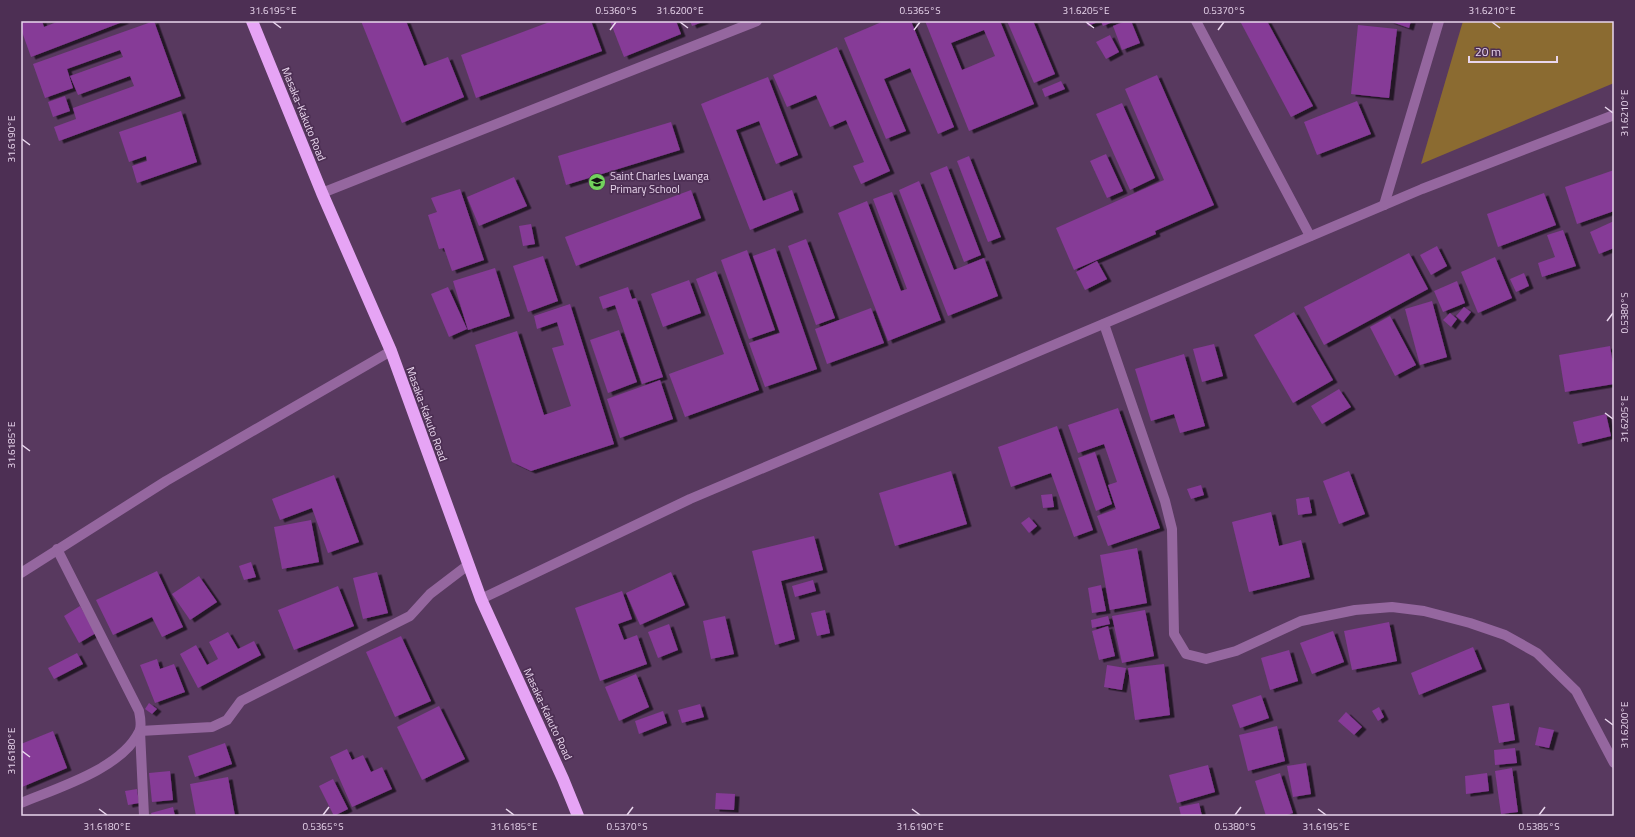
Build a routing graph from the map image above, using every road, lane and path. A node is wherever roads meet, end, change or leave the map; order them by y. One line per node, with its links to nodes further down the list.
1 (252, 21): 6 (highway, Masaka-Kakuto Road)
2 (757, 21): 6 (street)
3 (1196, 21): 8 (street)
4 (1439, 21): 7 (street)
5 (1614, 115): 7 (street)
6 (322, 193): 10 (highway, Masaka-Kakuto Road)
7 (1384, 205): 8 (street)
8 (1310, 236): 9 (street)
9 (1104, 324): 14 (street); 16 (street)
10 (390, 351): 11 (street); 12 (highway, Masaka-Kakuto Road)
11 (57, 549): 13 (street); 15 (street)
12 (468, 565): 14 (highway, Masaka-Kakuto Road); 15 (street)
13 (21, 573)
14 (481, 599): 19 (highway, Masaka-Kakuto Road)
15 (140, 731): 17 (street); 18 (street)
16 (1614, 763)
17 (21, 803)
18 (144, 816)
19 (578, 816)

